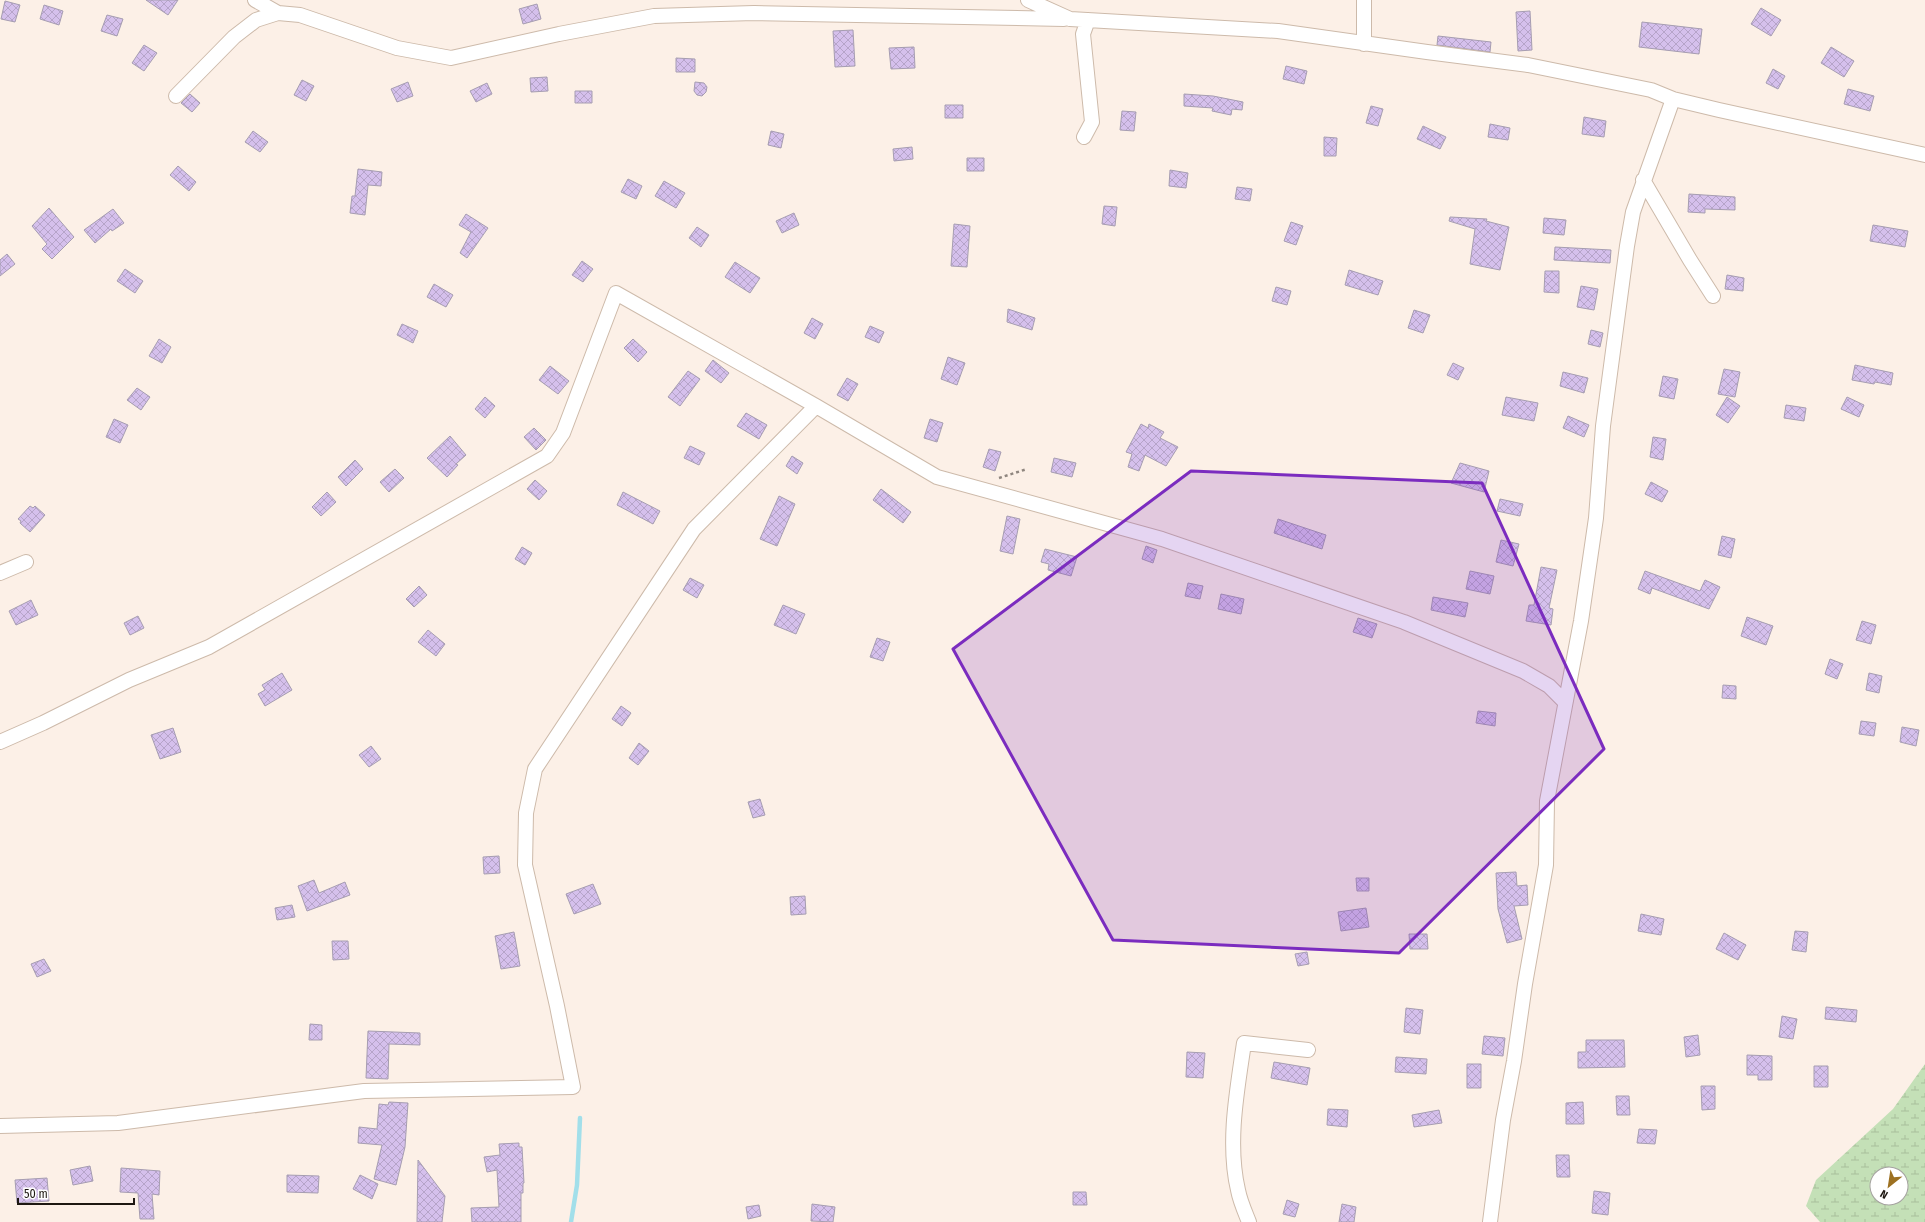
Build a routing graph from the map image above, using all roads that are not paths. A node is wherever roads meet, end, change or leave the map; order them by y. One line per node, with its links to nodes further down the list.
1 (255, 0): 4 (street)
2 (1028, 0): 5 (street)
3 (1364, 0): 7 (street)
4 (278, 13): 5 (street); 8 (street)
5 (1070, 19): 6 (street)
6 (1088, 20): 7 (street); 10 (street)
7 (1364, 44): 9 (street)
8 (176, 96)
9 (1673, 99): 11 (street); 12 (street)
10 (1084, 137)
11 (1925, 155)
12 (1643, 180): 13 (street); 17 (street)
13 (1713, 296)
14 (816, 406): 17 (street); 18 (street); 20 (street)
15 (26, 562): 16 (street)
16 (0, 573)
17 (1565, 702): 22 (street)
18 (0, 742)
19 (1308, 1050): 21 (street)
20 (0, 1126)
21 (1249, 1222)
22 (1490, 1222)

